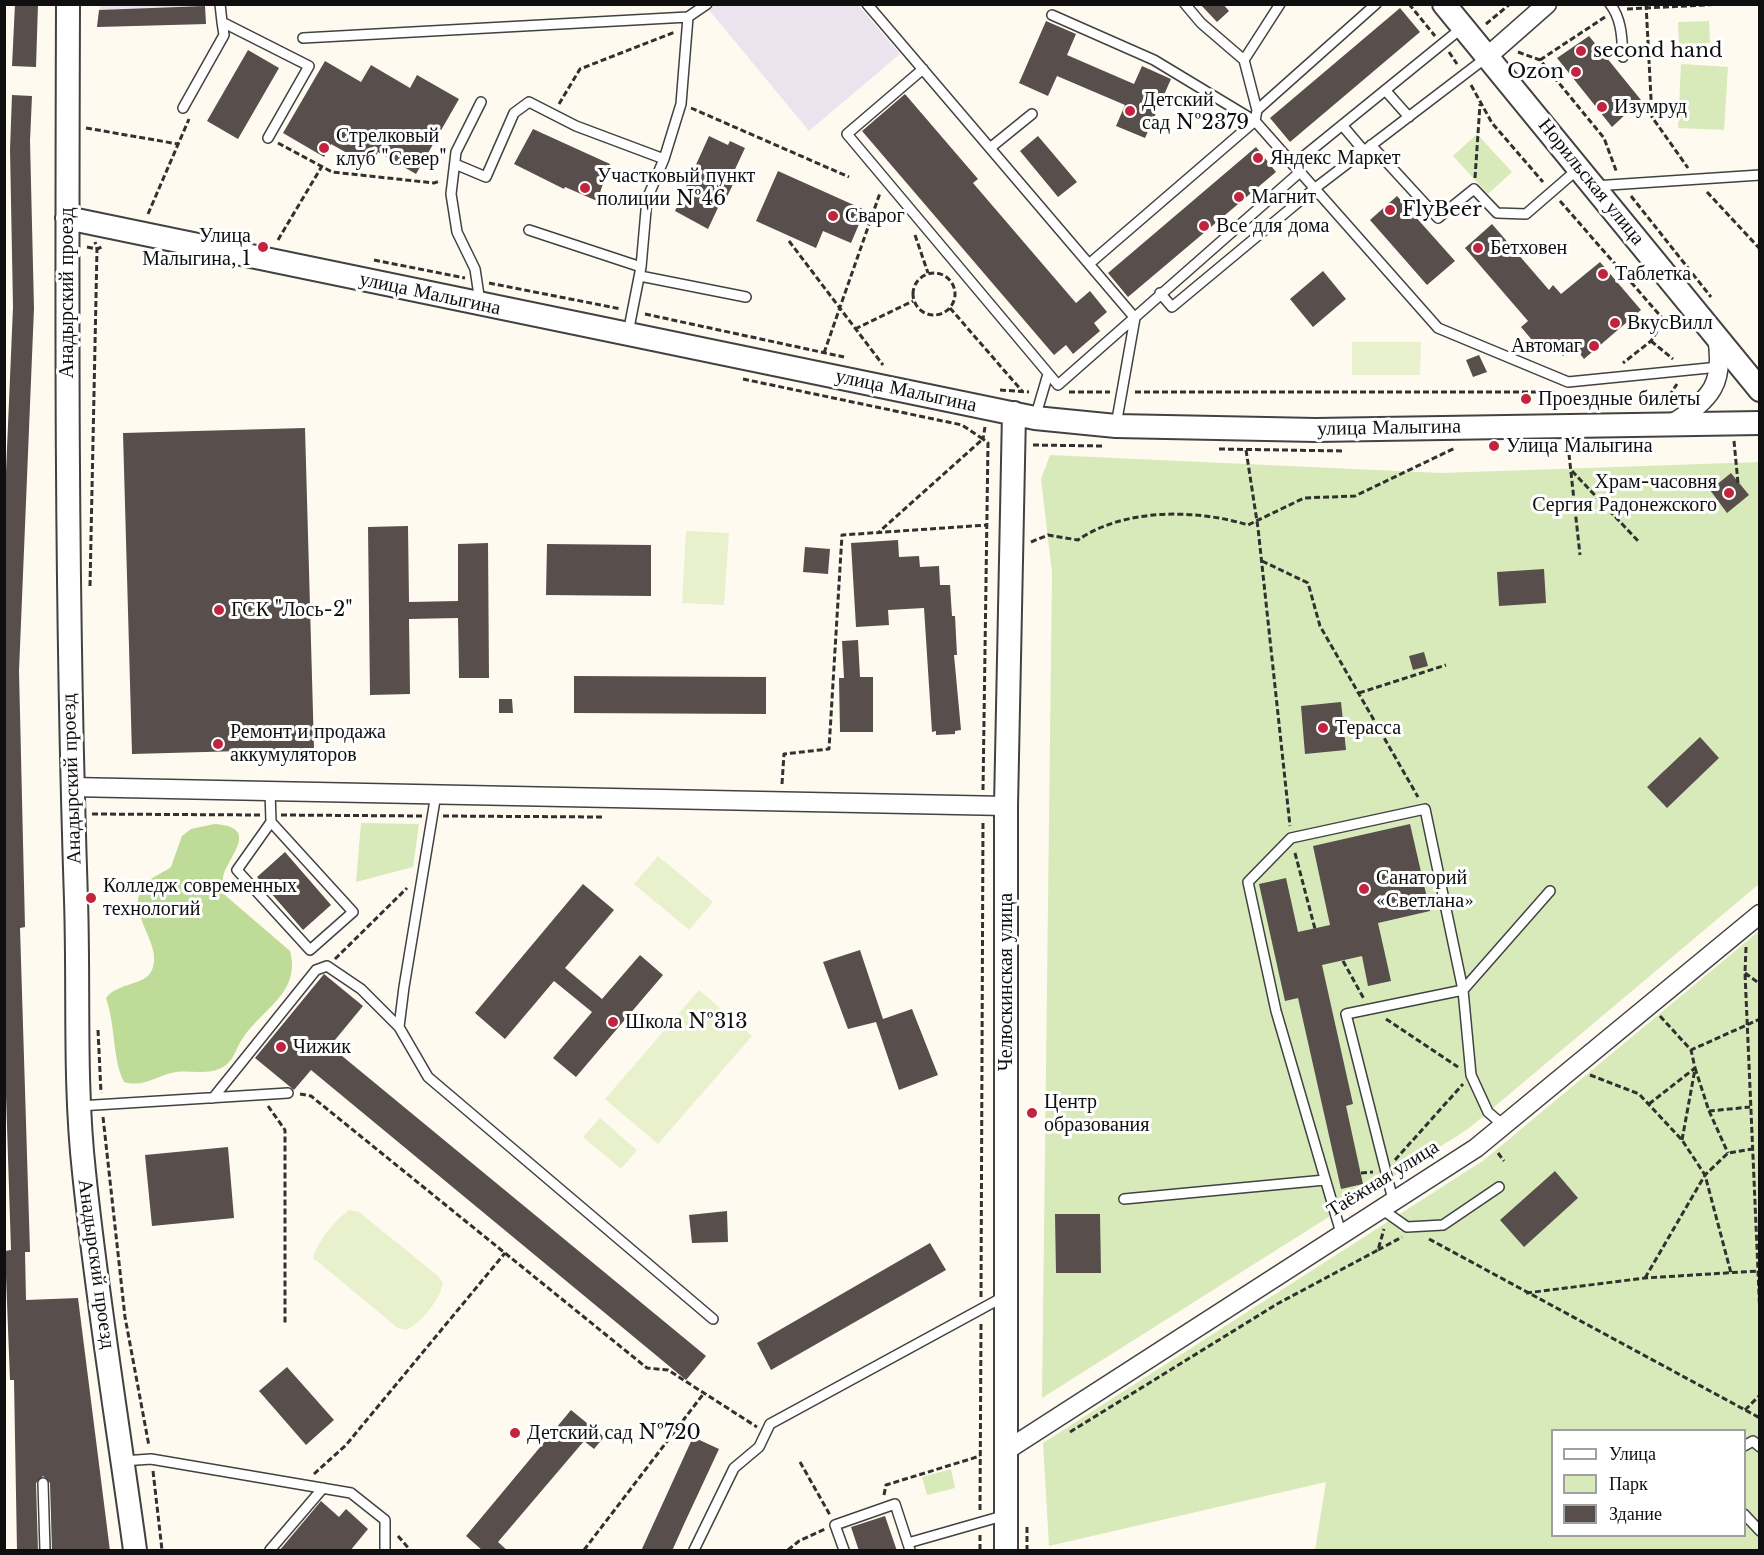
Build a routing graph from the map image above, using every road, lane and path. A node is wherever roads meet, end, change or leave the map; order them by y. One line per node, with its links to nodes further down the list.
1 (68, 4): 59 (street, Анадырский проезд)
2 (220, 4): 16 (lane)
3 (707, 4): 15 (lane)
4 (867, 4): 24 (lane)
5 (1185, 4): 23 (lane)
6 (1280, 4): 23 (lane)
7 (1376, 4): 31 (lane)
8 (1409, 4): 20 (path)
9 (1444, 4): 17 (street, Норильская улица)
10 (1510, 4): 17 (path)
11 (1547, 4): 21 (street)
12 (1610, 4): 22 (lane)
13 (1646, 4): 50 (path)
14 (1052, 15): 35 (lane)
15 (688, 17): 18 (lane); 19 (lane)
16 (222, 22): 30 (lane); 38 (lane)
17 (1474, 26): 20 (lane); 21 (street, Норильская улица)
18 (686, 28): 29 (lane); 33 (path)
19 (303, 38)
20 (1442, 44): 25 (path); 26 (lane)
21 (1488, 56): 25 (lane); 46 (street, Норильская улица)
22 (1623, 57)
23 (1244, 60): 31 (lane)
24 (923, 69): 40 (lane); 51 (lane)
25 (1464, 74): 28 (path); 34 (lane)
26 (1385, 90): 34 (lane); 36 (lane)
27 (481, 102): 43 (lane)
28 (1480, 102): 54 (path); 55 (path)
29 (681, 104): 42 (lane); 49 (path)
30 (183, 108): 39 (path)
31 (1257, 110): 35 (lane)
32 (1032, 114): 40 (lane)
33 (553, 115): 42 (lane); 43 (lane)
34 (1409, 117): 41 (lane)
35 (1255, 121): 45 (lane); 67 (lane)
36 (1342, 125): 41 (lane); 45 (lane)
37 (86, 128): 39 (path)
38 (268, 138): 44 (path)
39 (178, 144): 57 (path)
40 (990, 148): 67 (lane)
41 (1368, 148): 53 (lane); 54 (lane)
42 (664, 159): 68 (lane)
43 (455, 164): 48 (lane)
44 (322, 166): 48 (path); 62 (path)
45 (1296, 168): 53 (lane); 70 (lane)
46 (1579, 168): 52 (street, Норильская улица); 55 (lane)
47 (1760, 175): 50 (lane)
48 (453, 176): 69 (lane)
49 (849, 177)
50 (1695, 178): 52 (lane); 65 (path)
51 (885, 181): 75 (path); 88 (lane)
52 (1594, 186): 79 (street, Норильская улица)
53 (1314, 189): 70 (lane); 89 (lane)
54 (1474, 189): 55 (lane)
55 (1551, 191): 80 (path)
56 (138, 212): 57 (path)
57 (148, 214): 58 (path)
58 (159, 216)
59 (68, 218): 73 (street, улица Малыгина); 116 (street, Анадырский проезд)
60 (529, 230): 68 (lane)
61 (268, 238): 62 (path)
62 (278, 240): 64 (path)
63 (789, 241): 75 (path)
64 (290, 243)
65 (1760, 249)
66 (367, 258): 69 (path)
67 (1089, 264): 76 (lane)
68 (640, 271): 71 (lane); 77 (lane)
69 (477, 281): 73 (lane); 77 (path)
70 (1160, 293): 76 (lane)
71 (746, 297)
72 (913, 301): 74 (path); 74 (path); 78 (path)
73 (480, 304): 77 (street, улица Малыгина)
74 (950, 308): 92 (path)
75 (839, 309): 78 (path); 81 (path)
76 (1135, 318): 88 (lane); 94 (lane)
77 (630, 322): 81 (path); 95 (street, улица Малыгина)
78 (855, 329): 84 (path)
79 (1717, 338): 85 (street); 91 (street, Норильская улица)
80 (1651, 341): 87 (path); 89 (path)
81 (824, 353): 82 (path)
82 (853, 359)
83 (873, 363): 84 (path)
84 (883, 366): 86 (path)
85 (1720, 367): 87 (lane); 97 (street)
86 (894, 368)
87 (1686, 371): 89 (lane)
88 (1048, 374): 93 (lane)
89 (1594, 379)
90 (1563, 390): 94 (path)
91 (1760, 390)
92 (1022, 391): 93 (path); 95 (path)
93 (1041, 392): 94 (path); 96 (lane)
94 (1122, 392): 99 (lane)
95 (988, 408): 96 (street, улица Малыгина); 101 (path)
96 (1024, 416): 99 (street, улица Малыгина); 121 (street, Челюскинская улица)
97 (1673, 423): 98 (street, улица Малыгина); 99 (street, улица Малыгина)
98 (1760, 423)
99 (1116, 426)
100 (1733, 437): 106 (path)
101 (983, 439): 108 (path); 109 (path)
102 (1568, 441): 105 (path)
103 (1462, 445): 107 (path)
104 (1246, 450): 107 (path)
105 (1571, 470): 111 (path); 112 (path)
106 (1738, 483)
107 (1257, 521): 110 (path); 113 (path)
108 (987, 525): 109 (path); 120 (path)
109 (879, 532): 119 (path)
110 (1029, 543)
111 (1640, 543)
112 (1580, 555)
113 (1262, 560): 115 (path); 129 (path)
114 (1446, 665): 115 (path)
115 (1359, 693): 122 (path)
116 (71, 787): 117 (street); 153 (street, Анадырский проезд)
117 (270, 791): 118 (street); 126 (lane)
118 (436, 794): 119 (street); 124 (lane)
119 (780, 801): 120 (street)
120 (983, 805): 121 (street); 128 (path)
121 (1006, 806): 175 (street, Челюскинская улица)
122 (1425, 809): 129 (lane); 139 (lane)
123 (87, 814): 126 (path)
124 (433, 816): 125 (path); 126 (path); 130 (lane)
125 (609, 817)
126 (271, 818): 126 (lane)
127 (972, 822): 128 (path)
128 (983, 826): 176 (path)
129 (1291, 838): 133 (path); 163 (lane)
130 (423, 872): 136 (path); 143 (lane)
131 (1550, 891): 139 (lane)
132 (1760, 914): 156 (street, Таёжная улица)
133 (1315, 929)
134 (1746, 943): 137 (path)
135 (1343, 962): 140 (path)
136 (327, 966): 143 (lane); 151 (lane)
137 (1744, 973): 138 (path); 144 (path)
138 (1760, 984)
139 (1462, 990): 140 (lane); 148 (lane)
140 (1370, 1008): 148 (path); 160 (lane)
141 (1654, 1010): 145 (path)
142 (1760, 1019): 144 (path)
143 (399, 1027): 178 (lane)
144 (1747, 1027): 145 (path); 154 (path)
145 (1691, 1050): 146 (path)
146 (1695, 1068): 152 (path); 155 (path); 157 (path)
147 (1580, 1071): 152 (path)
148 (1471, 1075): 156 (lane); 160 (path)
149 (288, 1093): 150 (lane); 170 (path)
150 (260, 1095): 151 (lane); 179 (path)
151 (213, 1098): 153 (lane)
152 (1650, 1104): 157 (path)
153 (79, 1106): 189 (street, Анадырский проезд)
154 (1750, 1107): 155 (path); 158 (path)
155 (1709, 1111): 159 (path)
156 (1503, 1125): 166 (street, Таёжная улица)
157 (1682, 1140): 162 (path)
158 (1752, 1149): 159 (path); 171 (path)
159 (1728, 1153): 162 (path)
160 (1384, 1172): 161 (path); 166 (lane)
161 (1360, 1173)
162 (1705, 1175): 172 (path); 173 (path)
163 (1324, 1180): 165 (lane); 168 (lane)
164 (1499, 1187): 167 (lane)
165 (1124, 1199)
166 (1387, 1204): 167 (lane); 168 (street, Таёжная улица)
167 (1410, 1229): 169 (path); 174 (path)
168 (1341, 1233): 187 (street, Таёжная улица)
169 (1377, 1250)
170 (505, 1253): 180 (path); 192 (path)
171 (1759, 1271): 172 (path); 177 (path)
172 (1731, 1273): 173 (path)
173 (1645, 1278): 174 (path)
174 (1526, 1293): 182 (path)
175 (1007, 1295): 176 (lane); 187 (street, Челюскинская улица)
176 (981, 1310): 184 (lane); 188 (path)
177 (1760, 1317)
178 (713, 1319)
179 (285, 1323)
180 (704, 1393): 184 (path); 205 (path)
181 (1760, 1395): 182 (path)
182 (1745, 1410): 183 (path)
183 (1760, 1418)
184 (766, 1433): 206 (lane)
185 (1746, 1445): 186 (lane)
186 (1760, 1447)
187 (1007, 1450): 195 (street, Челюскинская улица)
188 (980, 1456): 194 (path); 197 (path)
189 (123, 1461): 192 (lane); 202 (street, Анадырский проезд)
190 (800, 1462): 198 (path)
191 (43, 1483): 201 (lane)
192 (302, 1484): 193 (lane)
193 (322, 1488): 203 (lane); 204 (lane)
194 (882, 1508): 198 (lane); 200 (lane)
195 (1006, 1515): 197 (lane); 210 (street, Челюскинская улица)
196 (1746, 1516): 199 (lane)
197 (980, 1522): 200 (lane); 209 (path)
198 (835, 1524): 207 (path); 208 (lane)
199 (1760, 1531)
200 (909, 1547)
201 (45, 1551)
202 (135, 1551)
203 (270, 1551)
204 (385, 1551)
205 (584, 1551)
206 (694, 1551)
207 (788, 1551)
208 (844, 1551)
209 (980, 1551)
210 (1006, 1551)

